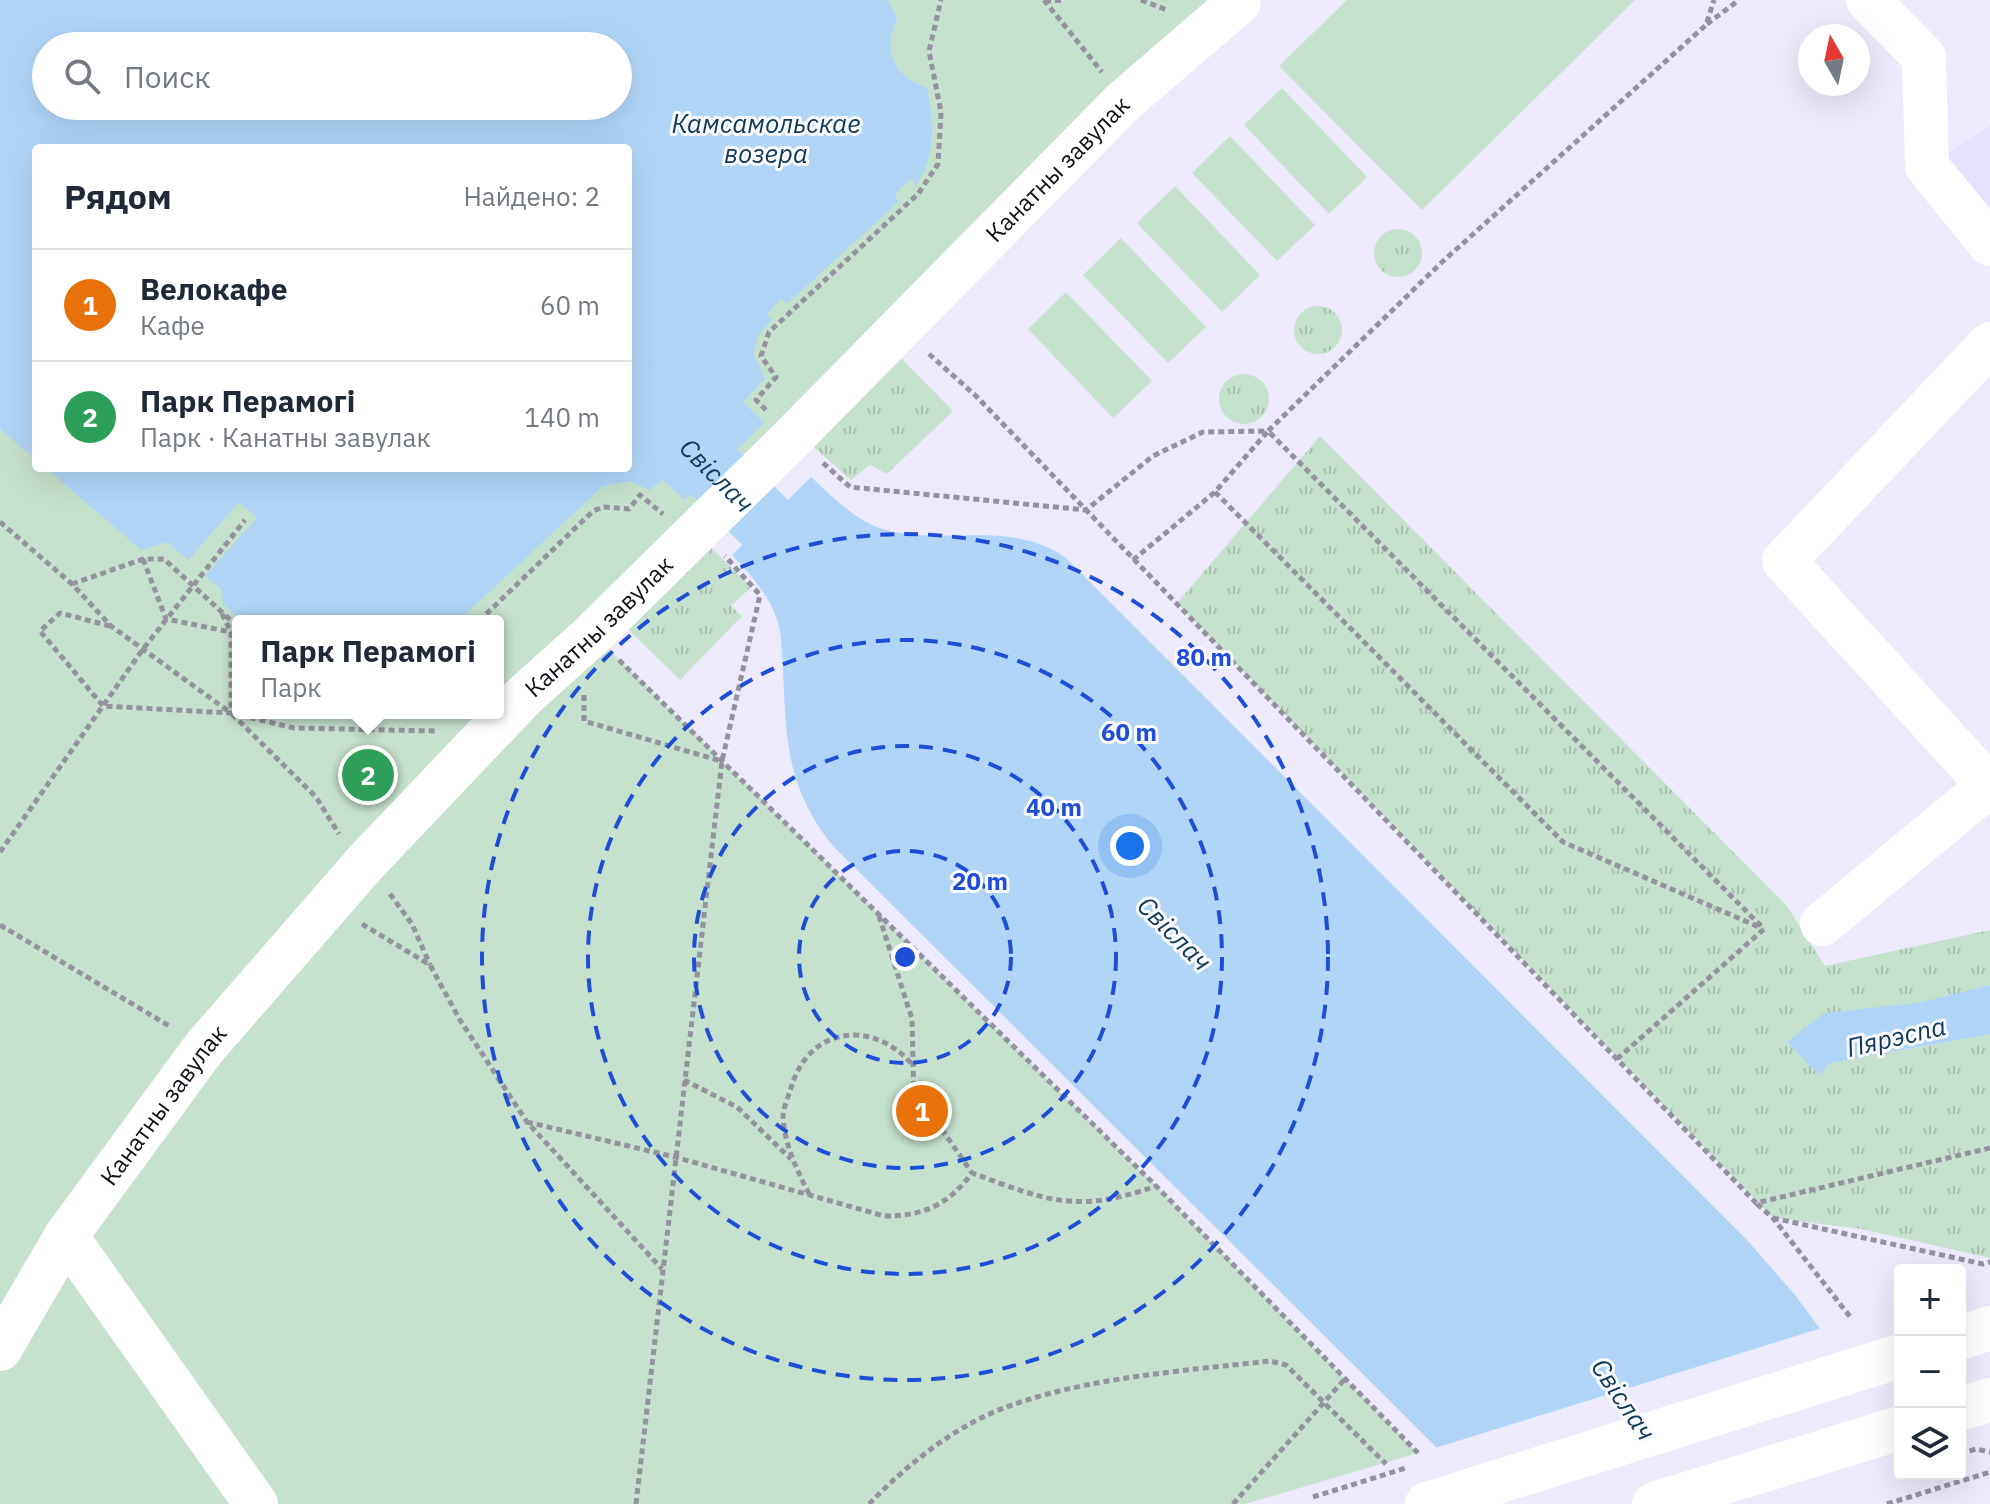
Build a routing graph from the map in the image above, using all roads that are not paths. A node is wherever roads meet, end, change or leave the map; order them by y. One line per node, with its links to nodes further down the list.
1 (1868, 0): 3 (street)
2 (1239, 2): 5 (street, Канатны завулак)
3 (1990, 244)
4 (1990, 344): 7 (street)
5 (504, 717)
6 (502, 719): 9 (street, Канатны завулак)
7 (1989, 785): 8 (street)
8 (1822, 924)
9 (66, 1236): 10 (street, Канатны завулак); 15 (street)
10 (0, 1349)
11 (1894, 1358): 16 (street)
12 (1990, 1400): 13 (street)
13 (1963, 1408)
14 (1894, 1430): 17 (street)
15 (256, 1504)
16 (1427, 1504)
17 (1654, 1504)

